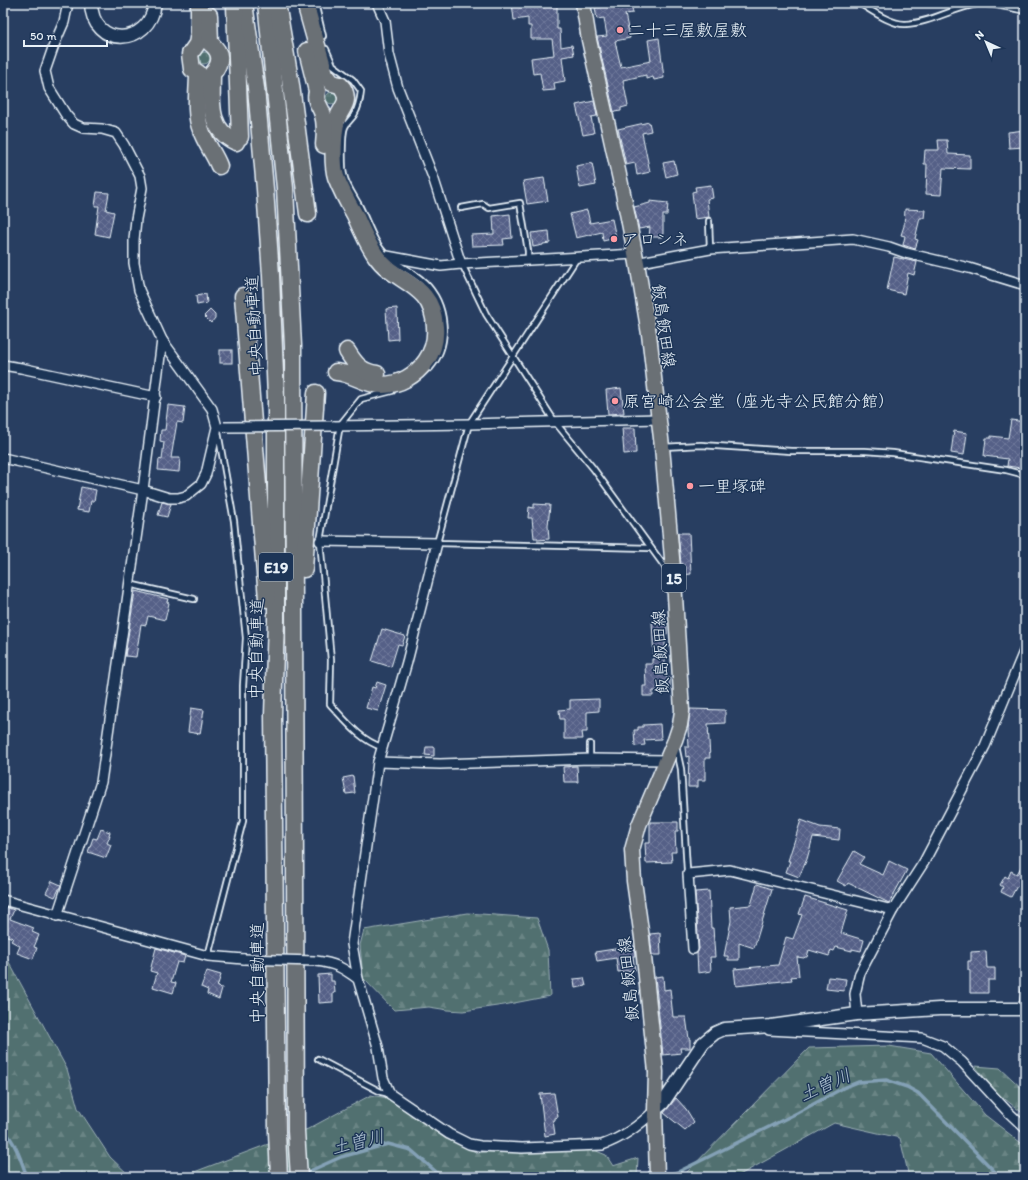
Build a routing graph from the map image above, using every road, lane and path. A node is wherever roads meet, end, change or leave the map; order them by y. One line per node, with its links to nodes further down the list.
1 (68, 3): 33 (street)
2 (91, 3): 3 (street)
3 (155, 3)
4 (199, 3): 17 (highway)
5 (209, 3): 17 (highway)
6 (235, 3): 18 (highway)
7 (244, 3): 59 (highway, 中央自動車道 / E19)
8 (266, 3): 58 (highway, E19)
9 (277, 3): 23 (highway)
10 (294, 3): 19 (highway)
11 (305, 3): 19 (highway)
12 (315, 3): 26 (lane)
13 (377, 3): 30 (street)
14 (582, 3): 28 (main road, 飯島飯田線 / 15)
15 (859, 3): 16 (lane)
16 (1025, 11)
17 (204, 44): 18 (highway); 18 (highway)
18 (205, 74): 21 (highway)
19 (324, 86): 20 (highway); 20 (highway)
20 (331, 111): 34 (highway); 37 (highway)
21 (219, 166)
22 (461, 208): 29 (lane)
23 (308, 214)
24 (709, 221): 25 (lane)
25 (710, 249): 28 (street); 31 (street)
26 (387, 256): 30 (street); 38 (lane)
27 (577, 258): 28 (street); 29 (street); 35 (lane)
28 (636, 259): 42 (main road, 飯島飯田線 / 15)
29 (528, 260): 30 (street)
30 (462, 264): 35 (lane)
31 (1025, 285)
32 (243, 296): 59 (highway)
33 (162, 340): 41 (street); 46 (street)
34 (347, 351)
35 (513, 357): 43 (lane); 44 (lane)
36 (3, 365): 41 (street)
37 (336, 372)
38 (426, 373)
39 (400, 390): 45 (lane)
40 (316, 393): 58 (highway)
41 (156, 397): 50 (street)
42 (658, 419): 43 (street); 47 (main road, 飯島飯田線 / 15)
43 (555, 422): 44 (street); 53 (lane)
44 (469, 424): 45 (street); 52 (lane)
45 (337, 426): 46 (street, bridge); 51 (lane)
46 (221, 427): 50 (street); 71 (lane)
47 (662, 447): 49 (lane); 54 (main road, 飯島飯田線 / 15)
48 (3, 458): 50 (street)
49 (1025, 474)
50 (143, 490): 55 (street)
51 (320, 541): 52 (street); 62 (lane)
52 (437, 543): 53 (lane); 62 (street)
53 (650, 548): 54 (lane)
54 (674, 580): 60 (main road, 飯島飯田線 / 15)
55 (129, 584): 56 (lane); 69 (street)
56 (194, 600)
57 (1025, 649): 68 (street)
58 (294, 694): 82 (highway, E19)
59 (273, 715): 81 (highway, 中央自動車道 / E19)
60 (675, 740): 64 (main road, 飯島飯田線 / 15); 66 (lane)
61 (590, 744): 63 (lane)
62 (382, 748): 65 (street)
63 (590, 759): 64 (street); 65 (street)
64 (667, 760): 79 (main road, 飯島飯田線 / 15)
65 (378, 762): 72 (street)
66 (688, 874): 68 (street); 70 (street)
67 (3, 900): 69 (street)
68 (893, 910): 75 (street)
69 (58, 916): 71 (street)
70 (693, 949)
71 (208, 956): 72 (street, bridge)
72 (358, 979): 78 (street)
73 (1025, 984): 74 (lane)
74 (1024, 1009): 75 (street)
75 (857, 1014): 76 (street)
76 (732, 1028): 79 (street); 80 (street)
77 (318, 1059): 78 (lane)
78 (390, 1094): 79 (street)
79 (655, 1110): 83 (main road, 飯島飯田線 / 15)
80 (1025, 1128)
81 (280, 1177)
82 (299, 1177)
83 (657, 1177)

